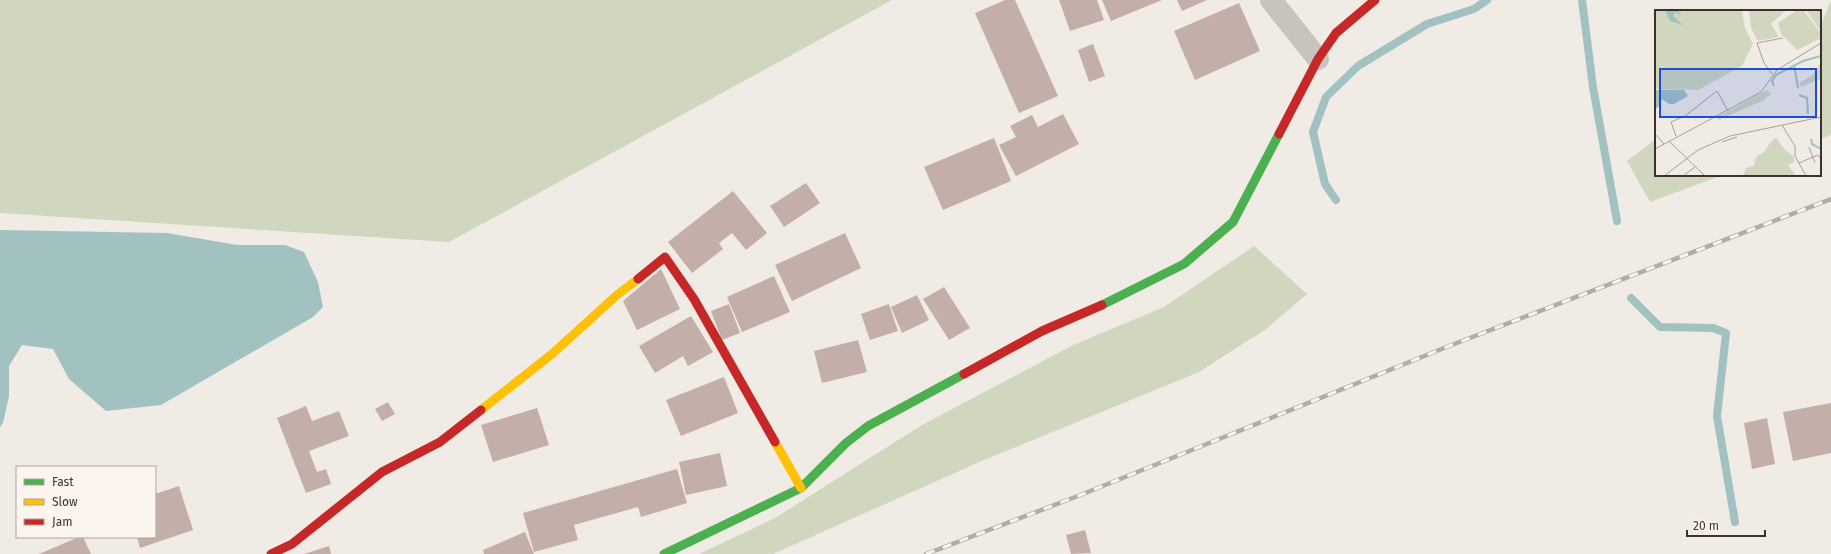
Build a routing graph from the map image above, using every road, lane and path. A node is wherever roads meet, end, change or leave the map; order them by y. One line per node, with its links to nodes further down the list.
1 (1271, 0): 3 (street)
2 (1375, 0): 3 (street)
3 (1318, 59): 4 (street)
4 (801, 488): 5 (street); 6 (street)
5 (271, 554)
6 (664, 554)

